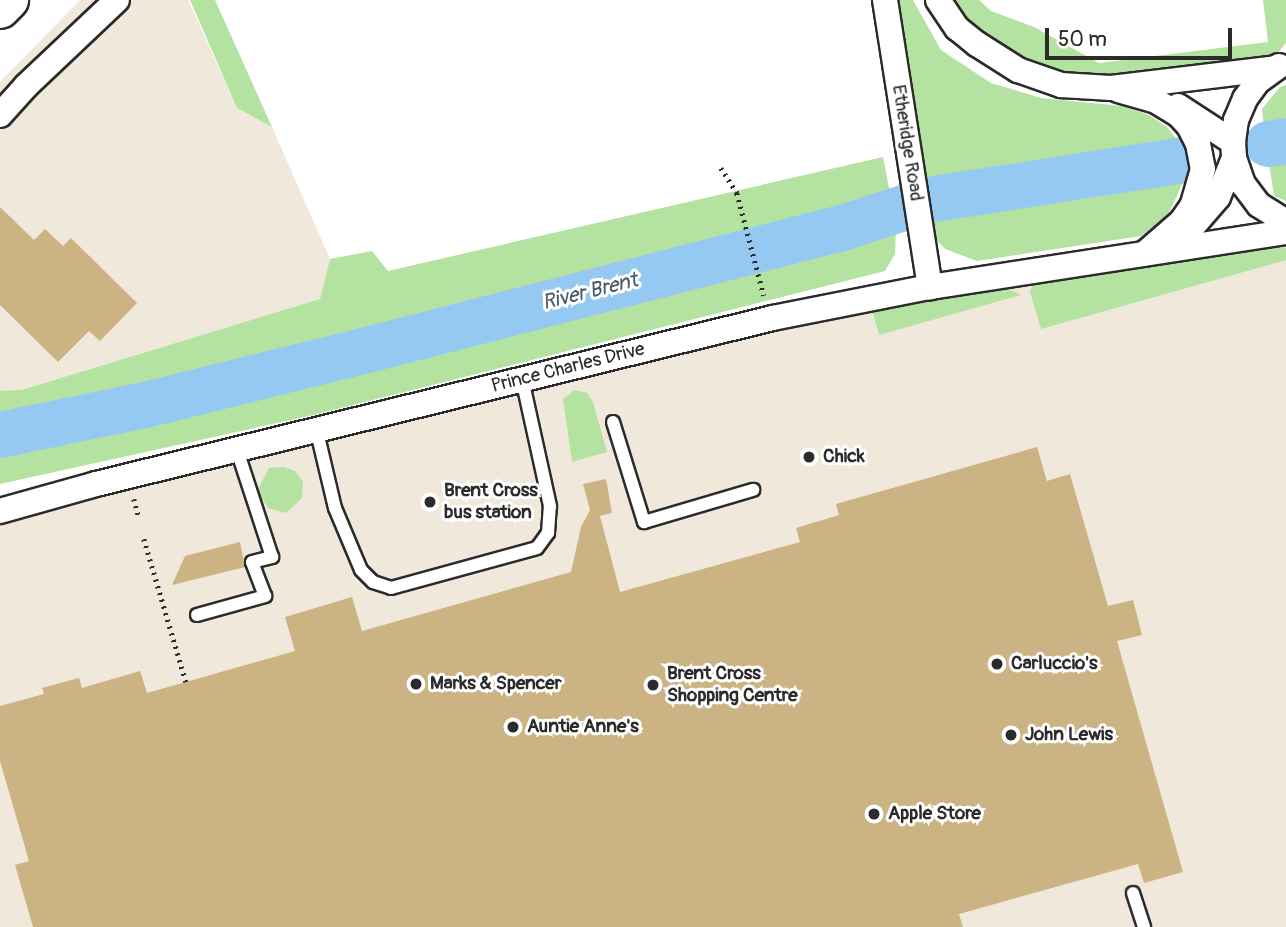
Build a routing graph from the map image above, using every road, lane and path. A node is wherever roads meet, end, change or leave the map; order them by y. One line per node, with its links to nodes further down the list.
1 (9, 0): 5 (highway)
2 (117, 0): 9 (street)
3 (885, 0): 15 (street, Etheridge Road)
4 (938, 0): 7 (street)
5 (0, 9)
6 (1281, 65): 7 (street); 10 (street, Prince Charles Drive)
7 (1111, 88): 8 (street)
8 (1156, 101): 10 (street); 14 (street)
9 (0, 115)
10 (1234, 150): 12 (street); 14 (street, Prince Charles Drive)
11 (721, 169): 16 (path)
12 (1286, 222)
13 (1286, 232): 14 (street, Prince Charles Drive)
14 (1143, 254): 15 (street, Prince Charles Drive)
15 (930, 287): 17 (street, Prince Charles Drive)
16 (765, 302)
17 (522, 380): 19 (street, Prince Charles Drive); 19 (lane)
18 (613, 422): 21 (lane)
19 (317, 432): 20 (street, Prince Charles Drive)
20 (237, 450): 22 (street, Prince Charles Drive); 24 (lane)
21 (753, 490)
22 (4, 508)
23 (144, 539): 25 (path)
24 (197, 615)
25 (186, 682)
26 (1133, 893): 27 (lane)
27 (1144, 927)

